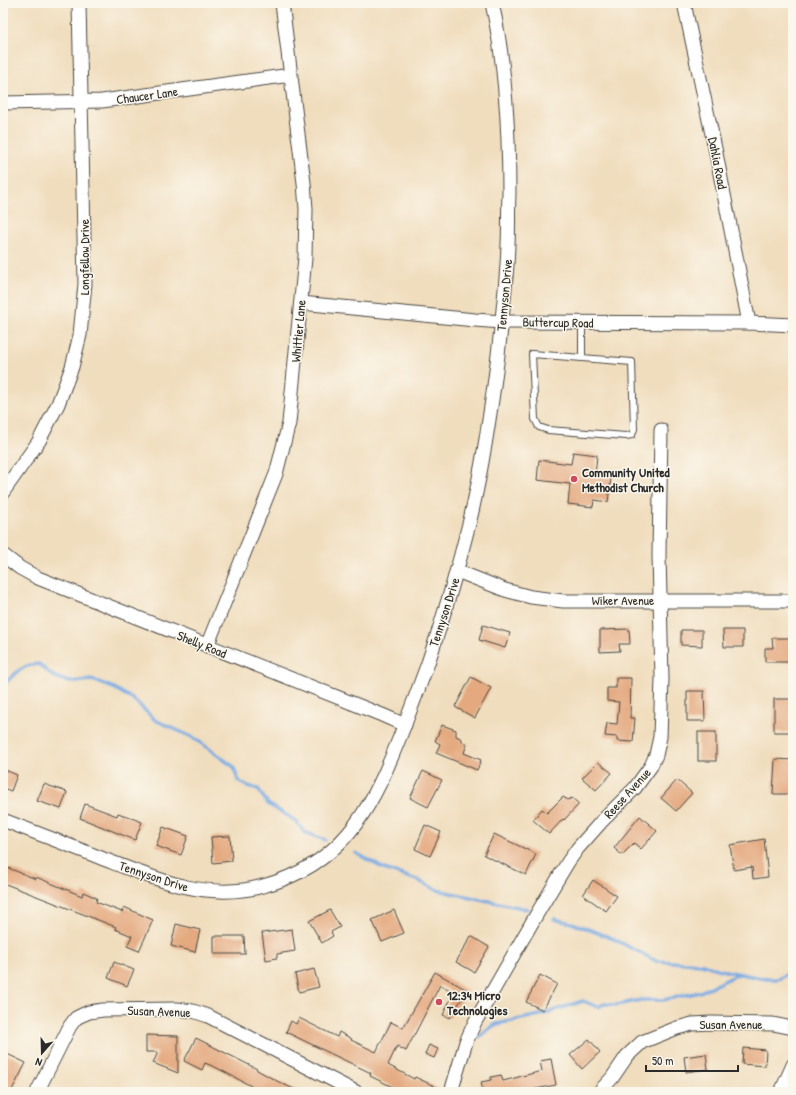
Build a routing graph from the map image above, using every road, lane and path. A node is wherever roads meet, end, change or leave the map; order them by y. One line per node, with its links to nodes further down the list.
1 (79, 3): 6 (street, Longfellow Drive)
2 (282, 3): 5 (street, Whittier Lane)
3 (492, 3): 9 (street, Tennyson Drive)
4 (684, 3): 11 (street, Dahlia Road)
5 (291, 75): 6 (street, Chaucer Lane); 8 (street, Whittier Lane)
6 (81, 102): 7 (street, Chaucer Lane); 15 (street, Longfellow Drive)
7 (3, 103)
8 (301, 303): 9 (street, Buttercup Road); 20 (street, Whittier Lane)
9 (502, 322): 10 (street, Buttercup Road); 17 (street, Tennyson Drive)
10 (582, 322): 11 (street, Buttercup Road); 13 (lane)
11 (749, 323): 12 (street, Buttercup Road)
12 (793, 325)
13 (582, 358): 13 (lane)
14 (661, 430): 18 (street, Reese Avenue)
15 (3, 492)
16 (3, 555): 20 (street, Shelly Road)
17 (457, 572): 18 (street, Wiker Avenue); 21 (street, Tennyson Drive)
18 (659, 600): 19 (street, Wiker Avenue); 27 (street, Reese Avenue)
19 (793, 601)
20 (208, 646): 21 (street, Shelly Road)
21 (405, 725): 22 (street, Tennyson Drive)
22 (3, 820)
23 (793, 1028): 28 (street, Susan Avenue)
24 (793, 1065): 29 (street)
25 (37, 1092): 26 (street, Susan Avenue)
26 (356, 1092)
27 (451, 1092)
28 (599, 1092)
29 (781, 1092)

